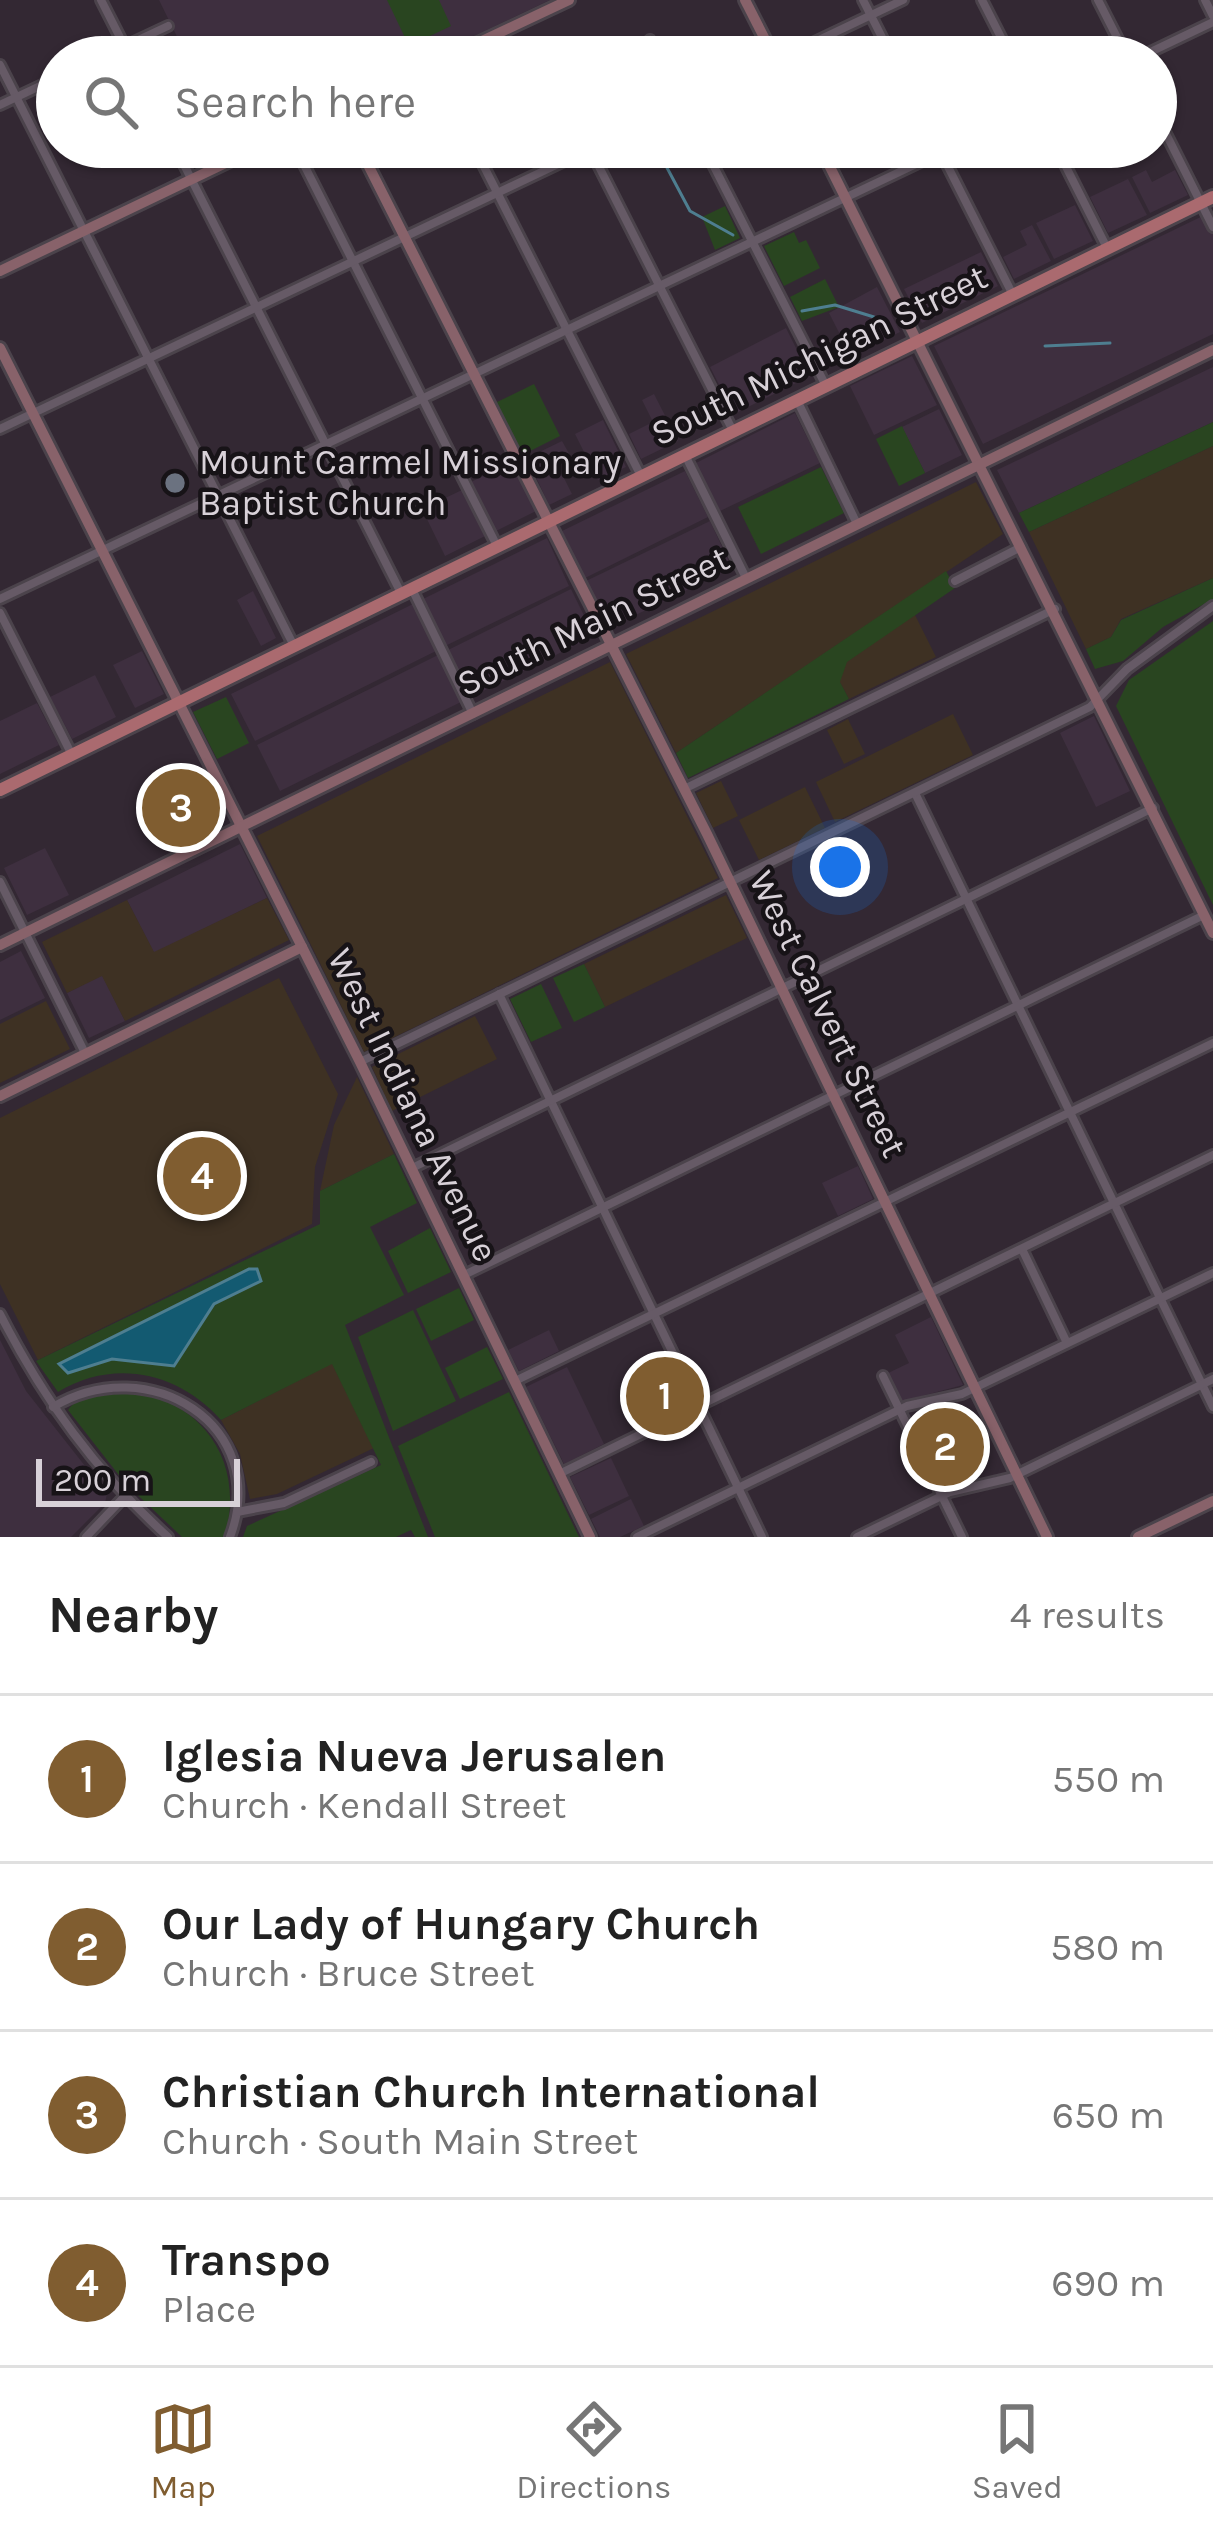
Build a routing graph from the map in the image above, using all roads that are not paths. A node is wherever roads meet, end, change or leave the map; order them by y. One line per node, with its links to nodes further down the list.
1 (101, 0): 12 (street)
2 (569, 0): 14 (street)
3 (745, 0): 15 (street)
4 (862, 0): 9 (street)
5 (903, 0): 9 (street)
6 (982, 0): 18 (street)
7 (1099, 0): 19 (street)
8 (1205, 0): 10 (street)
9 (870, 15): 16 (street); 17 (street)
10 (1213, 19): 20 (street)
11 (168, 26): 13 (street)
12 (120, 36)
13 (146, 36)
14 (493, 36)
15 (766, 36)
16 (824, 36)
17 (881, 36)
18 (1000, 36)
19 (1117, 36)
20 (1177, 38)
21 (0, 65): 23 (street)
22 (36, 88): 23 (street)
23 (16, 98): 24 (street); 25 (street)
24 (0, 105)
25 (36, 137)
26 (1177, 149): 43 (street)
27 (52, 168): 45 (street)
28 (186, 168): 40 (street)
29 (215, 168): 40 (street)
30 (306, 168): 49 (street)
31 (370, 168): 46 (street, West Calvert Street)
32 (484, 168): 41 (street)
33 (549, 168): 41 (street)
34 (601, 168): 51 (street)
35 (715, 168): 47 (street)
36 (830, 168): 42 (street)
37 (904, 168): 42 (street)
38 (948, 168): 52 (street)
39 (1067, 168): 48 (street)
40 (192, 179): 45 (street); 53 (street)
41 (497, 193): 46 (street); 54 (street)
42 (845, 198): 47 (street); 55 (street)
43 (1207, 200): 44 (street); 48 (main road, South Michigan Street)
44 (1213, 227)
45 (84, 231): 50 (street); 58 (street)
46 (405, 237): 49 (street); 59 (street, West Calvert Street)
47 (753, 242): 51 (street); 60 (street)
48 (1107, 248): 52 (main road, South Michigan Street)
49 (353, 261): 53 (street); 62 (street)
50 (0, 271)
51 (660, 286): 54 (street); 65 (street)
52 (1012, 293): 55 (main road, South Michigan Street)
53 (256, 307): 58 (street); 66 (street)
54 (567, 330): 59 (street); 69 (street)
55 (916, 339): 60 (main road, South Michigan Street); 68 (street)
56 (0, 348): 63 (street, West Indiana Avenue)
57 (1213, 350): 68 (street, South Main Street)
58 (148, 358): 63 (street); 70 (street)
59 (474, 374): 62 (street); 71 (street, West Calvert Street)
60 (825, 384): 61 (main road, South Michigan Street)
61 (796, 398): 65 (main road, South Michigan Street); 72 (street)
62 (422, 399): 66 (street); 73 (street)
63 (33, 413): 64 (street); 75 (street, West Indiana Avenue)
64 (0, 429)
65 (732, 430): 67 (main road, South Michigan Street)
66 (326, 444): 70 (street); 78 (street)
67 (685, 453): 69 (main road, South Michigan Street); 76 (street)
68 (980, 463): 72 (street, South Main Street); 74 (street)
69 (640, 476): 71 (main road, South Michigan Street)
70 (218, 496): 75 (street); 84 (street)
71 (548, 520): 73 (main road, South Michigan Street); 83 (street, West Calvert Street)
72 (857, 524): 76 (street, South Main Street)
73 (497, 546): 78 (main road, South Michigan Street)
74 (1023, 546): 77 (street); 81 (street)
75 (102, 550): 79 (street); 86 (street, West Indiana Avenue)
76 (746, 578): 83 (street, South Main Street)
77 (955, 581)
78 (406, 590): 84 (main road, South Michigan Street); 87 (street)
79 (0, 599)
80 (1213, 606): 85 (street)
81 (1054, 609): 85 (street); 89 (street)
82 (0, 613): 88 (street)
83 (610, 644): 87 (street, South Main Street); 89 (street, West Calvert Street)
84 (294, 646): 86 (main road, South Michigan Street)
85 (1099, 698): 91 (street); 92 (street)
86 (179, 702): 88 (main road, South Michigan Street); 93 (street, West Indiana Avenue)
87 (473, 714): 93 (street, South Main Street)
88 (72, 755): 90 (main road, South Michigan Street)
89 (684, 789): 95 (street, West Calvert Street)
90 (0, 790)
91 (915, 793): 95 (street); 96 (street)
92 (1153, 808): 96 (street); 97 (street)
93 (243, 827): 99 (street, South Main Street); 101 (street, West Indiana Avenue)
94 (0, 882): 99 (street)
95 (730, 882): 102 (street, West Calvert Street); 103 (street)
96 (967, 899): 102 (street); 104 (street)
97 (1204, 915): 98 (street); 104 (street)
98 (1213, 932)
99 (25, 933): 100 (street, South Main Street); 106 (street)
100 (0, 945)
101 (302, 947): 106 (street); 107 (street, West Indiana Avenue)
102 (783, 988): 108 (street, West Calvert Street); 110 (street)
103 (500, 994): 107 (street); 110 (street)
104 (1018, 1005): 108 (street); 111 (street)
105 (1213, 1043): 111 (street)
106 (85, 1053): 109 (street)
107 (360, 1062): 113 (street, West Indiana Avenue)
108 (834, 1095): 114 (street, West Calvert Street); 116 (street)
109 (0, 1096)
110 (550, 1101): 113 (street); 116 (street)
111 (1070, 1112): 114 (street); 115 (street)
112 (1213, 1155): 115 (street)
113 (412, 1168): 119 (street, West Indiana Avenue)
114 (886, 1202): 120 (street, West Calvert Street); 123 (street)
115 (1114, 1204): 117 (street); 121 (street)
116 (603, 1208): 119 (street); 123 (street)
117 (1022, 1249): 120 (street); 124 (street)
118 (1213, 1273): 121 (street)
119 (464, 1276): 127 (street, West Indiana Avenue)
120 (930, 1294): 129 (street, West Calvert Street); 130 (street)
121 (1160, 1298): 124 (street); 128 (street)
122 (0, 1314): 131 (street)
123 (655, 1315): 127 (street); 130 (street)
124 (1067, 1343): 129 (street)
125 (883, 1376): 133 (street)
126 (1213, 1379): 128 (street)
127 (515, 1381): 135 (street, West Indiana Avenue)
128 (1202, 1384): 132 (street); 136 (street)
129 (975, 1388): 133 (street); 136 (street, West Calvert Street)
130 (699, 1406): 135 (street); 137 (street)
131 (53, 1407): 139 (street); 141 (street)
132 (1213, 1407)
133 (900, 1410): 137 (street); 138 (street)
134 (371, 1462): 141 (street)
135 (560, 1474): 145 (street, West Indiana Avenue)
136 (1016, 1475): 138 (street); 150 (street, West Calvert Street)
137 (738, 1488): 146 (street); 147 (street)
138 (942, 1496): 148 (street); 149 (street)
139 (124, 1498): 142 (street); 143 (street)
140 (1213, 1501): 151 (street)
141 (237, 1512): 144 (street)
142 (86, 1537)
143 (168, 1537)
144 (230, 1537)
145 (590, 1537)
146 (637, 1537)
147 (762, 1537)
148 (857, 1537)
149 (962, 1537)
150 (1047, 1537)
151 (1138, 1537)

